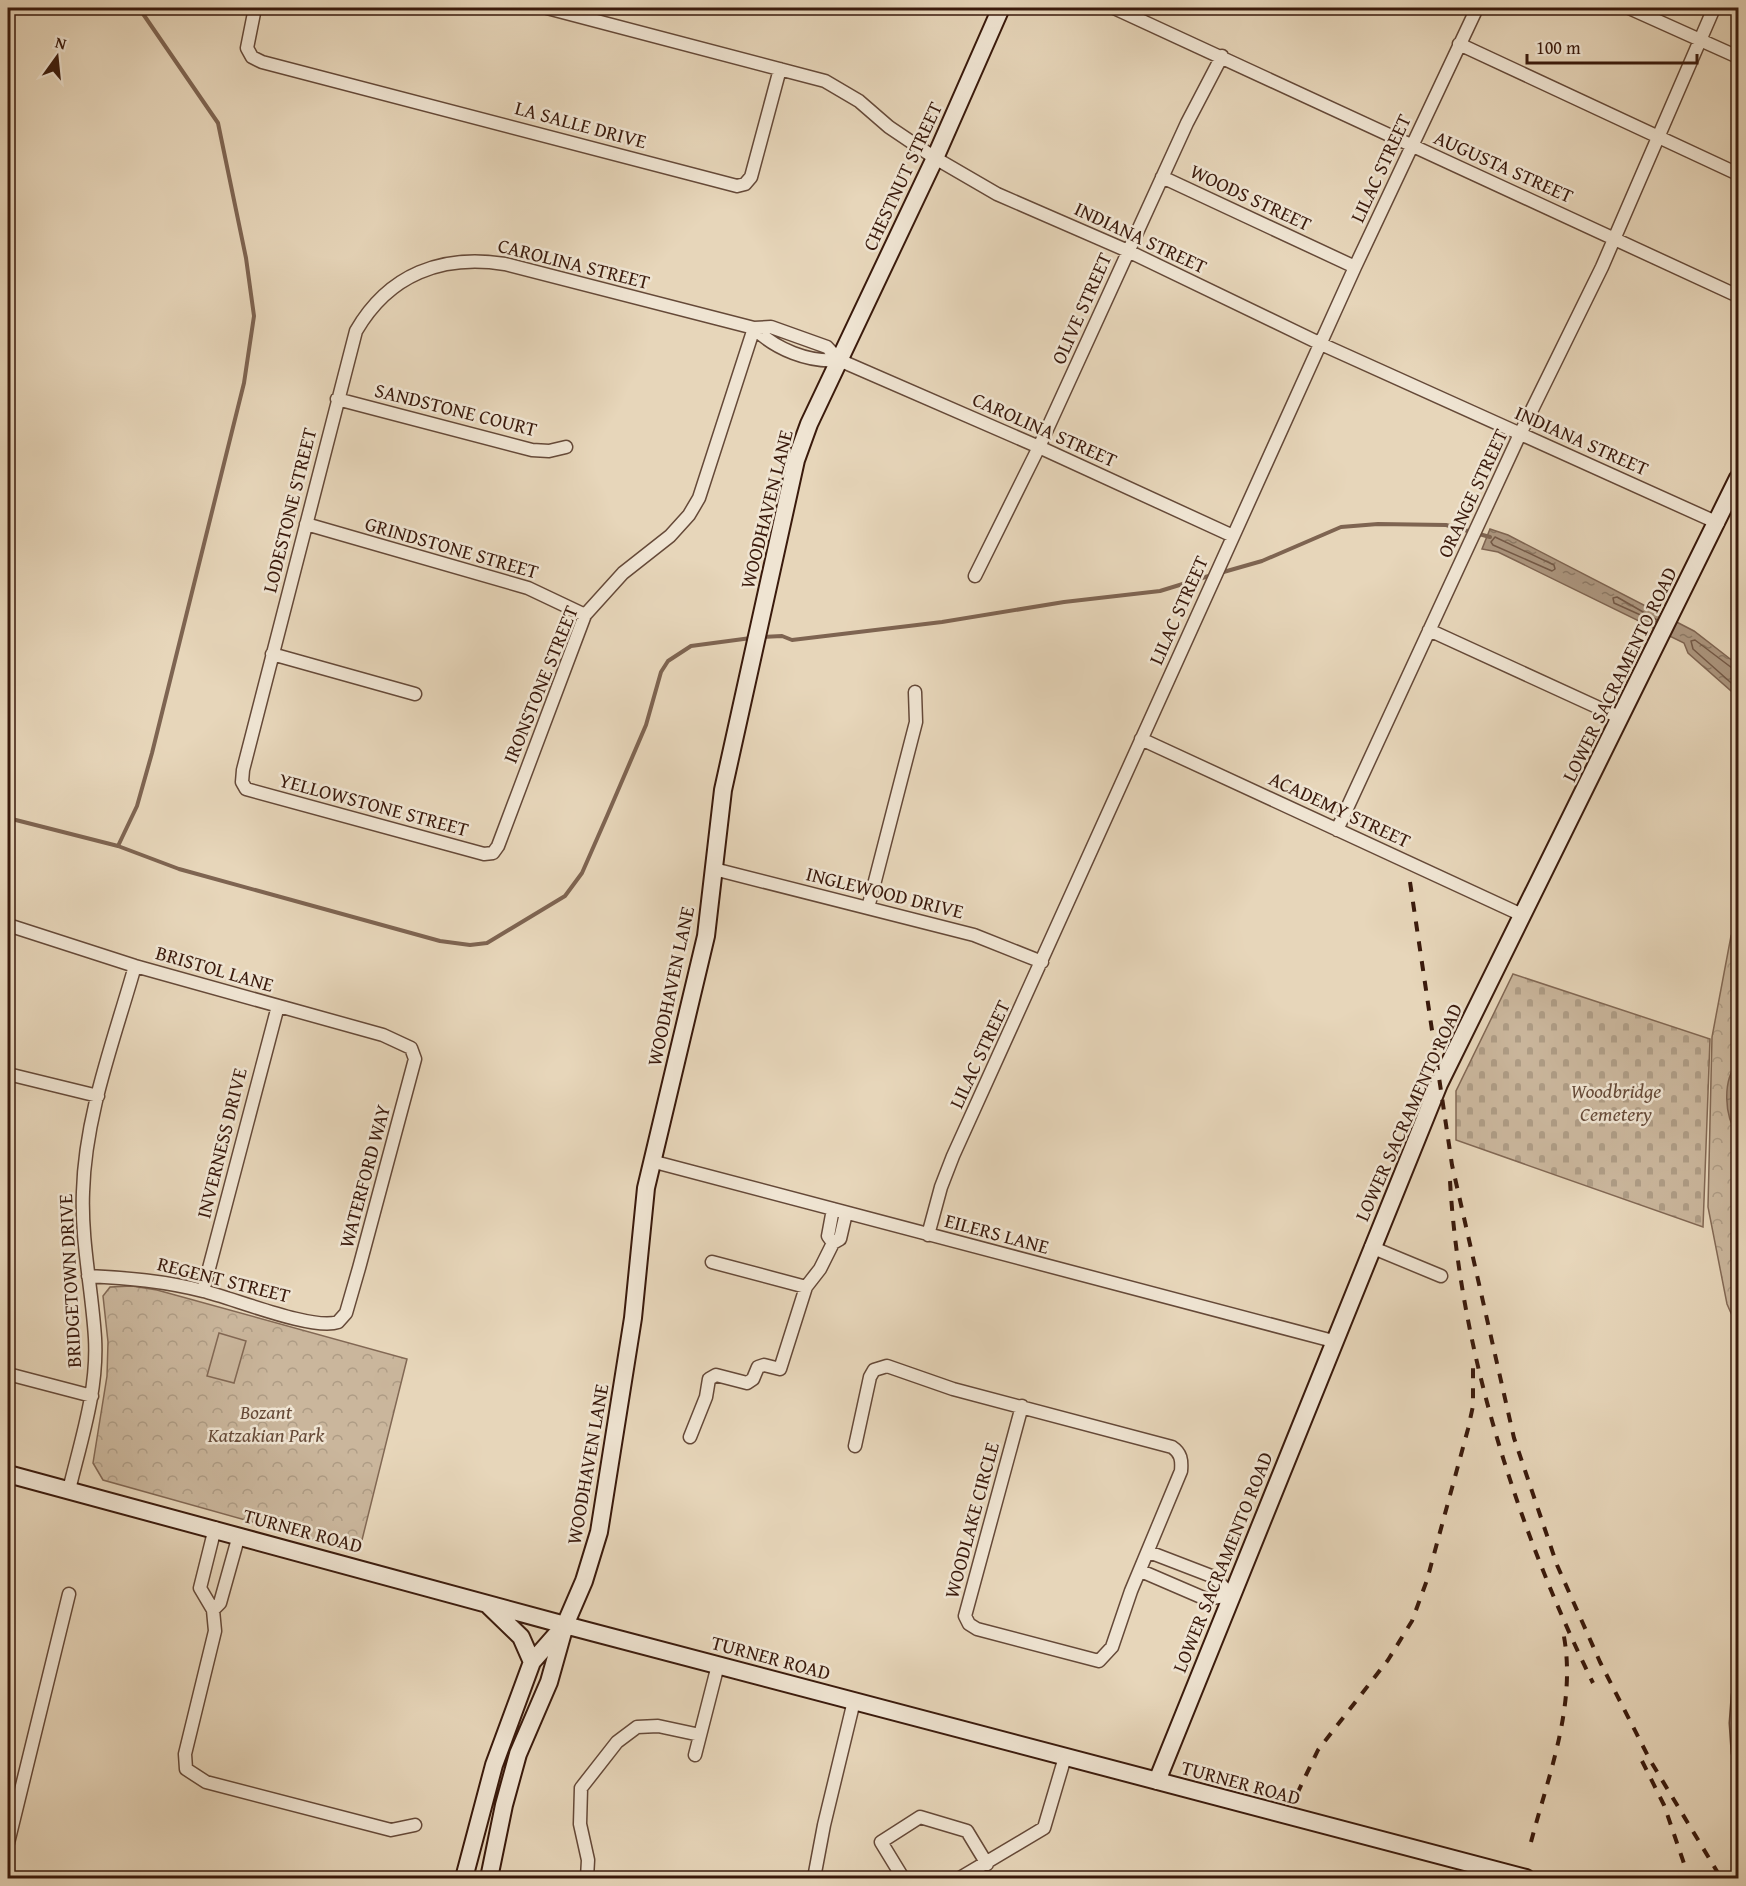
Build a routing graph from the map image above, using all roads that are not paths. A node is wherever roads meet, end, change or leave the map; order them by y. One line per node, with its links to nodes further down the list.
1 (255, 8): 12 (street, LA SALLE DRIVE)
2 (547, 8): 12 (street, INDIANA STREET)
3 (1001, 8): 15 (main road, CHESTNUT STREET)
4 (1114, 8): 10 (street, AUGUSTA STREET)
5 (1477, 8): 9 (street, LILAC STREET)
6 (1629, 8): 8 (street)
7 (1714, 8): 8 (street, ORANGE STREET)
8 (1701, 40): 11 (street); 13 (street, ORANGE STREET)
9 (1459, 44): 13 (street); 14 (street, LILAC STREET)
10 (1222, 56): 14 (street, AUGUSTA STREET); 17 (street, OLIVE STREET)
11 (1738, 57)
12 (780, 69): 15 (street, INDIANA STREET)
13 (1660, 138): 16 (street); 18 (street, ORANGE STREET)
14 (1412, 146): 18 (street, AUGUSTA STREET); 20 (street, LILAC STREET)
15 (935, 158): 19 (street, INDIANA STREET); 25 (main road, CHESTNUT STREET)
16 (1738, 174)
17 (1162, 177): 19 (street, OLIVE STREET); 20 (street, WOODS STREET)
18 (1615, 237): 22 (street, AUGUSTA STREET); 27 (street, ORANGE STREET)
19 (1128, 251): 24 (street, INDIANA STREET); 29 (street, OLIVE STREET)
20 (1355, 267): 24 (street, LILAC STREET)
21 (419, 272): 23 (street, CAROLINA STREET); 26 (street, LODESTONE STREET)
22 (1738, 296)
23 (754, 328): 25 (street, CAROLINA STREET); 35 (street, IRONSTONE STREET)
24 (1321, 344): 27 (street, INDIANA STREET); 33 (street, LILAC STREET)
25 (839, 360): 29 (street, CAROLINA STREET); 45 (main road, WOODHAVEN LANE)
26 (337, 399): 28 (street, SANDSTONE COURT); 32 (street, LODESTONE STREET)
27 (1520, 434): 31 (street, INDIANA STREET); 36 (street, ORANGE STREET)
28 (566, 447)
29 (1039, 447): 33 (street, CAROLINA STREET); 34 (street, OLIVE STREET)
30 (1738, 478): 31 (main road, LOWER SACRAMENTO ROAD)
31 (1718, 523): 40 (main road, LOWER SACRAMENTO ROAD)
32 (306, 524): 35 (street, GRINDSTONE STREET); 37 (street, LODESTONE STREET)
33 (1233, 536): 41 (street, LILAC STREET)
34 (975, 576)
35 (585, 615): 44 (street, IRONSTONE STREET)
36 (1430, 630): 40 (street); 43 (street, ORANGE STREET)
37 (272, 654): 39 (street); 42 (street, LODESTONE STREET)
38 (915, 692): 46 (street)
39 (415, 694)
40 (1621, 718): 47 (main road, LOWER SACRAMENTO ROAD)
41 (1140, 739): 43 (street, ACADEMY STREET); 49 (street, LILAC STREET)
42 (243, 784): 44 (street, YELLOWSTONE STREET)
43 (1337, 830): 47 (street, ACADEMY STREET)
44 (495, 850)
45 (714, 869): 46 (street, INGLEWOOD DRIVE); 55 (main road, WOODHAVEN LANE)
46 (868, 908): 49 (street, INGLEWOOD DRIVE)
47 (1522, 915): 60 (main road, LOWER SACRAMENTO ROAD)
48 (8, 925): 50 (street, BRISTOL LANE)
49 (1042, 963): 58 (street, LILAC STREET)
50 (135, 966): 51 (street, BRISTOL LANE); 54 (street, BRIDGETOWN DRIVE)
51 (278, 1006): 52 (street, BRISTOL LANE); 65 (street, INVERNESS DRIVE)
52 (411, 1048): 66 (street, WATERFORD WAY)
53 (8, 1074): 54 (street)
54 (98, 1096): 62 (street, BRIDGETOWN DRIVE)
55 (651, 1161): 56 (street, EILERS LANE); 85 (main road, WOODHAVEN LANE)
56 (833, 1209): 57 (street, EILERS LANE); 59 (street)
57 (846, 1213): 58 (street, EILERS LANE); 59 (street)
58 (928, 1235): 67 (street, EILERS LANE)
59 (833, 1243): 64 (street)
60 (1371, 1248): 63 (street); 67 (main road, LOWER SACRAMENTO ROAD)
61 (712, 1262): 64 (street)
62 (88, 1276): 65 (street, REGENT STREET); 69 (street, BRIDGETOWN DRIVE)
63 (1441, 1276)
64 (806, 1287): 71 (street)
65 (203, 1291): 66 (street, REGENT STREET)
66 (346, 1313)
67 (1333, 1341): 82 (main road, LOWER SACRAMENTO ROAD)
68 (8, 1374): 69 (street)
69 (92, 1396): 74 (street, BRIDGETOWN DRIVE)
70 (1022, 1406): 72 (street, WOODLAKE CIRCLE); 77 (street, WOODLAKE CIRCLE); 78 (street, WOODLAKE CIRCLE)
71 (690, 1437)
72 (855, 1446)
73 (8, 1474): 74 (main road, TURNER ROAD)
74 (69, 1490): 75 (main road, TURNER ROAD)
75 (215, 1528): 76 (main road, TURNER ROAD); 79 (street)
76 (239, 1535): 80 (street); 83 (main road, TURNER ROAD)
77 (1149, 1552): 78 (street, WOODLAKE CIRCLE); 82 (street)
78 (1141, 1571): 82 (street)
79 (203, 1576): 80 (street); 84 (street)
80 (225, 1582): 84 (street)
81 (69, 1594): 96 (street)
82 (1231, 1595): 94 (main road, LOWER SACRAMENTO ROAD)
83 (486, 1603): 85 (main road, TURNER ROAD); 86 (main road)
84 (213, 1610): 95 (street)
85 (565, 1625): 86 (main road); 87 (main road, TURNER ROAD); 99 (main road)
86 (532, 1662): 98 (main road)
87 (718, 1665): 89 (main road, TURNER ROAD); 90 (street)
88 (1738, 1696): 91 (street)
89 (854, 1701): 93 (main road, TURNER ROAD); 101 (street)
90 (700, 1736): 92 (street); 100 (street)
91 (1738, 1753)
92 (695, 1755)
93 (1065, 1757): 94 (main road, TURNER ROAD); 97 (street)
94 (1158, 1781): 104 (main road, TURNER ROAD)
95 (415, 1825)
96 (8, 1843)
97 (987, 1864): 102 (street); 103 (street)
98 (464, 1878)
99 (489, 1878)
100 (586, 1878)
101 (814, 1878)
102 (903, 1878)
103 (960, 1878)
104 (1526, 1878)

